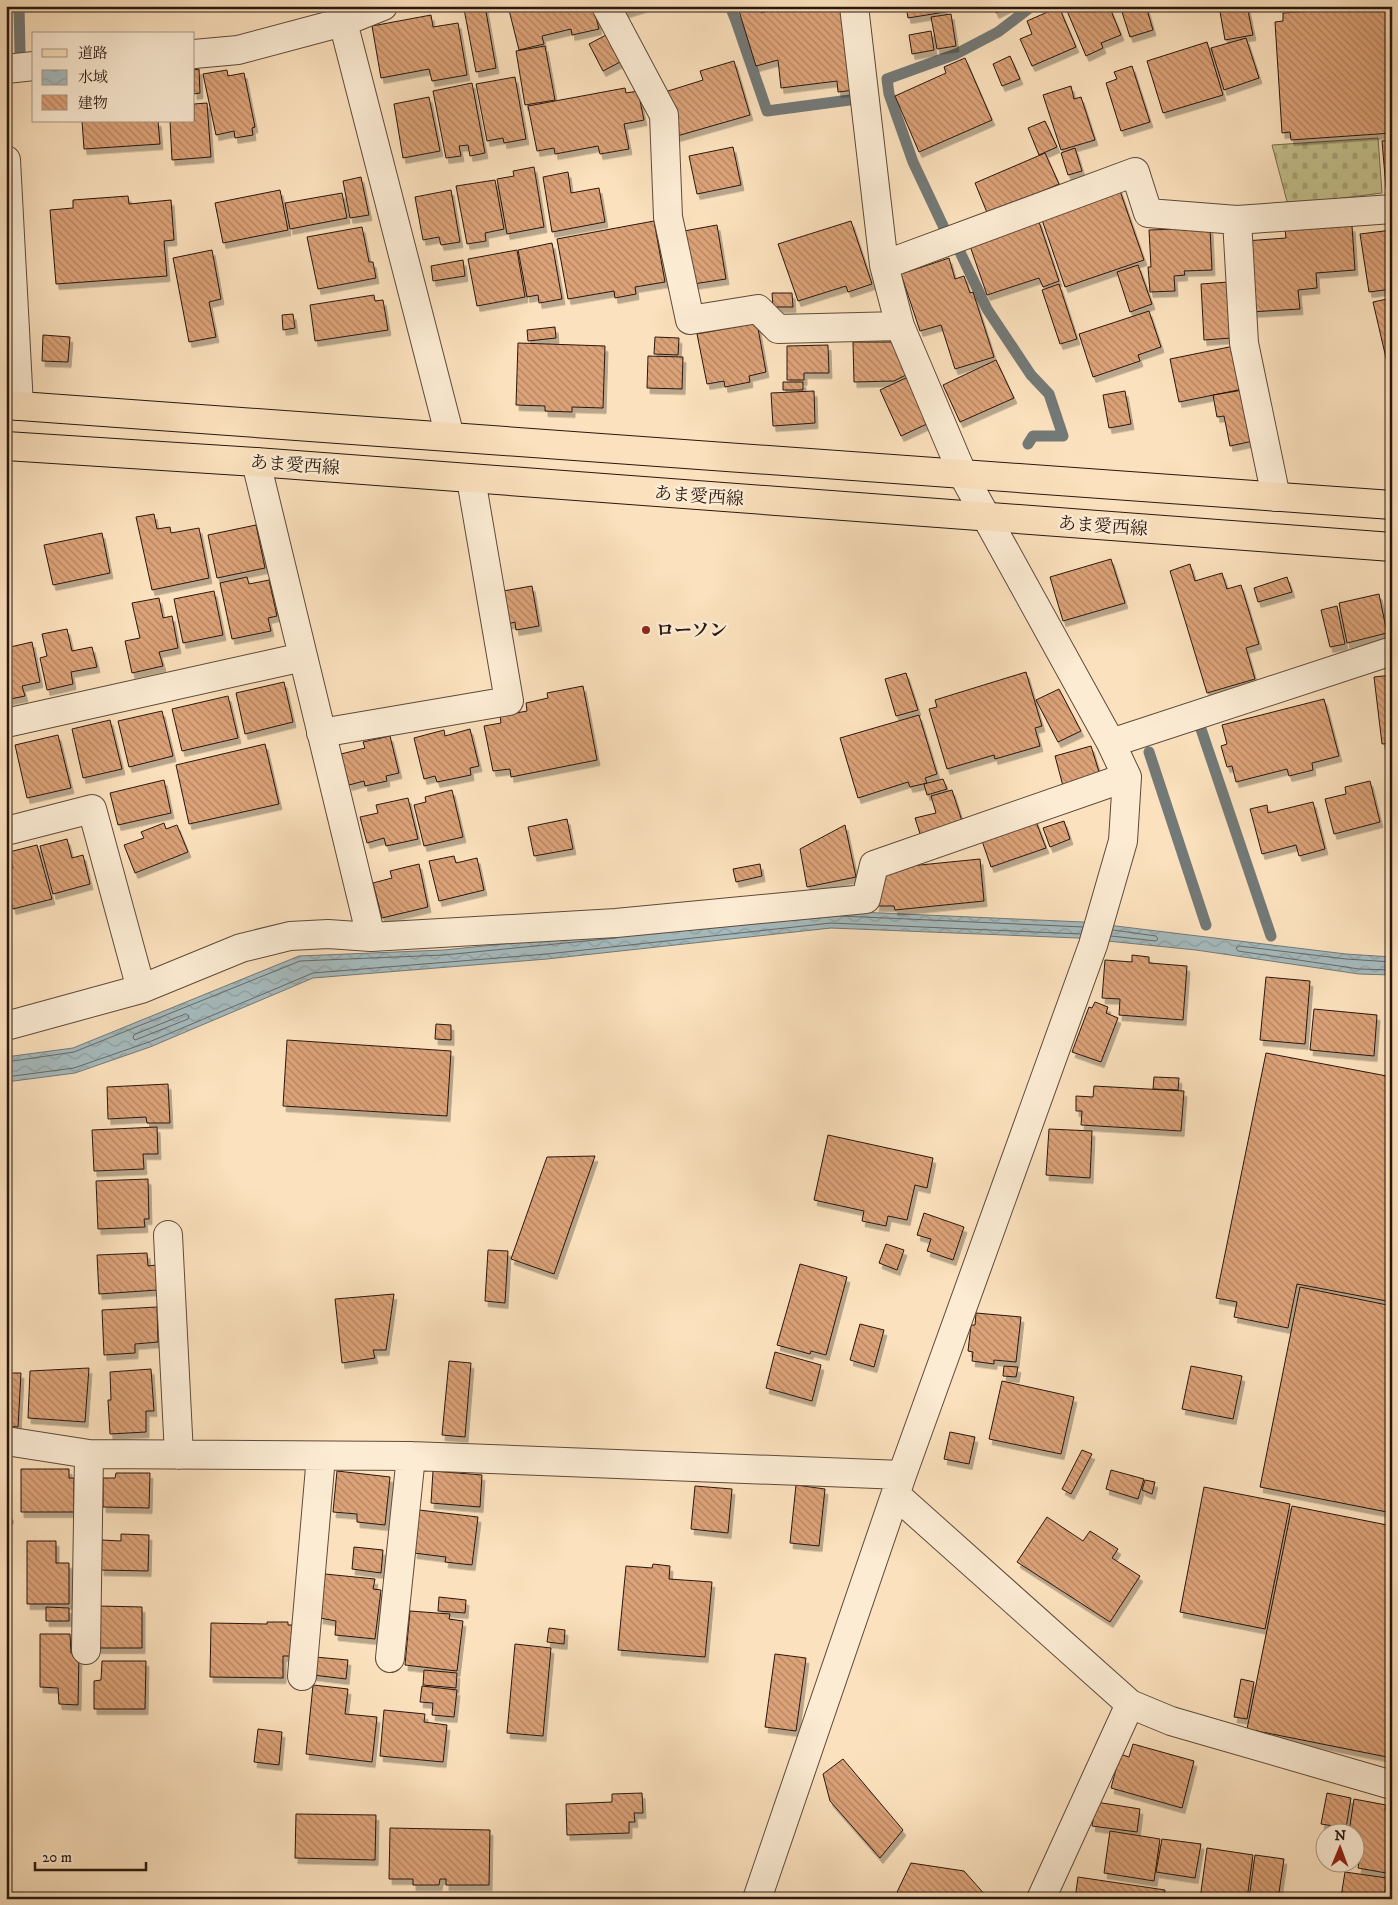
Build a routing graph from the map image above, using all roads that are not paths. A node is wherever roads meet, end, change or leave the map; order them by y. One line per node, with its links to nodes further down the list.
1 (384, 6): 4 (street)
2 (606, 6): 12 (street)
3 (854, 6): 11 (street)
4 (343, 22): 5 (street); 14 (street)
5 (195, 54)
6 (32, 66): 7 (street)
7 (6, 68)
8 (6, 160): 13 (street)
9 (1392, 209): 10 (street)
10 (1236, 220): 11 (street); 19 (street)
11 (884, 265): 12 (street)
12 (900, 326): 17 (street)
13 (12, 406): 14 (main road)
14 (450, 437): 17 (main road)
15 (6, 446): 16 (main road, あま愛西線)
16 (256, 462): 18 (main road, あま愛西線); 24 (street)
17 (963, 475): 19 (main road); 21 (street)
18 (471, 478): 21 (main road, あま愛西線); 26 (street)
19 (1276, 497): 20 (main road)
20 (1392, 505)
21 (988, 518): 22 (main road, あま愛西線); 27 (street)
22 (1392, 548)
23 (1392, 651): 27 (street)
24 (303, 656): 25 (street); 26 (street)
25 (6, 723)
26 (321, 733): 30 (street)
27 (1111, 743): 28 (street)
28 (1127, 777): 30 (street); 39 (street)
29 (8, 823): 31 (street)
30 (370, 937): 31 (street)
31 (141, 989): 32 (street)
32 (6, 1026)
33 (168, 1235): 36 (street)
34 (6, 1441): 35 (street)
35 (89, 1454): 36 (street); 40 (street)
36 (179, 1455): 37 (street)
37 (321, 1456): 38 (street); 42 (street)
38 (411, 1456): 39 (street); 41 (street)
39 (899, 1485): 43 (street); 45 (street)
40 (86, 1650)
41 (390, 1658)
42 (302, 1676)
43 (1130, 1704): 44 (street); 46 (street)
44 (1392, 1785)
45 (757, 1899)
46 (1040, 1899)

